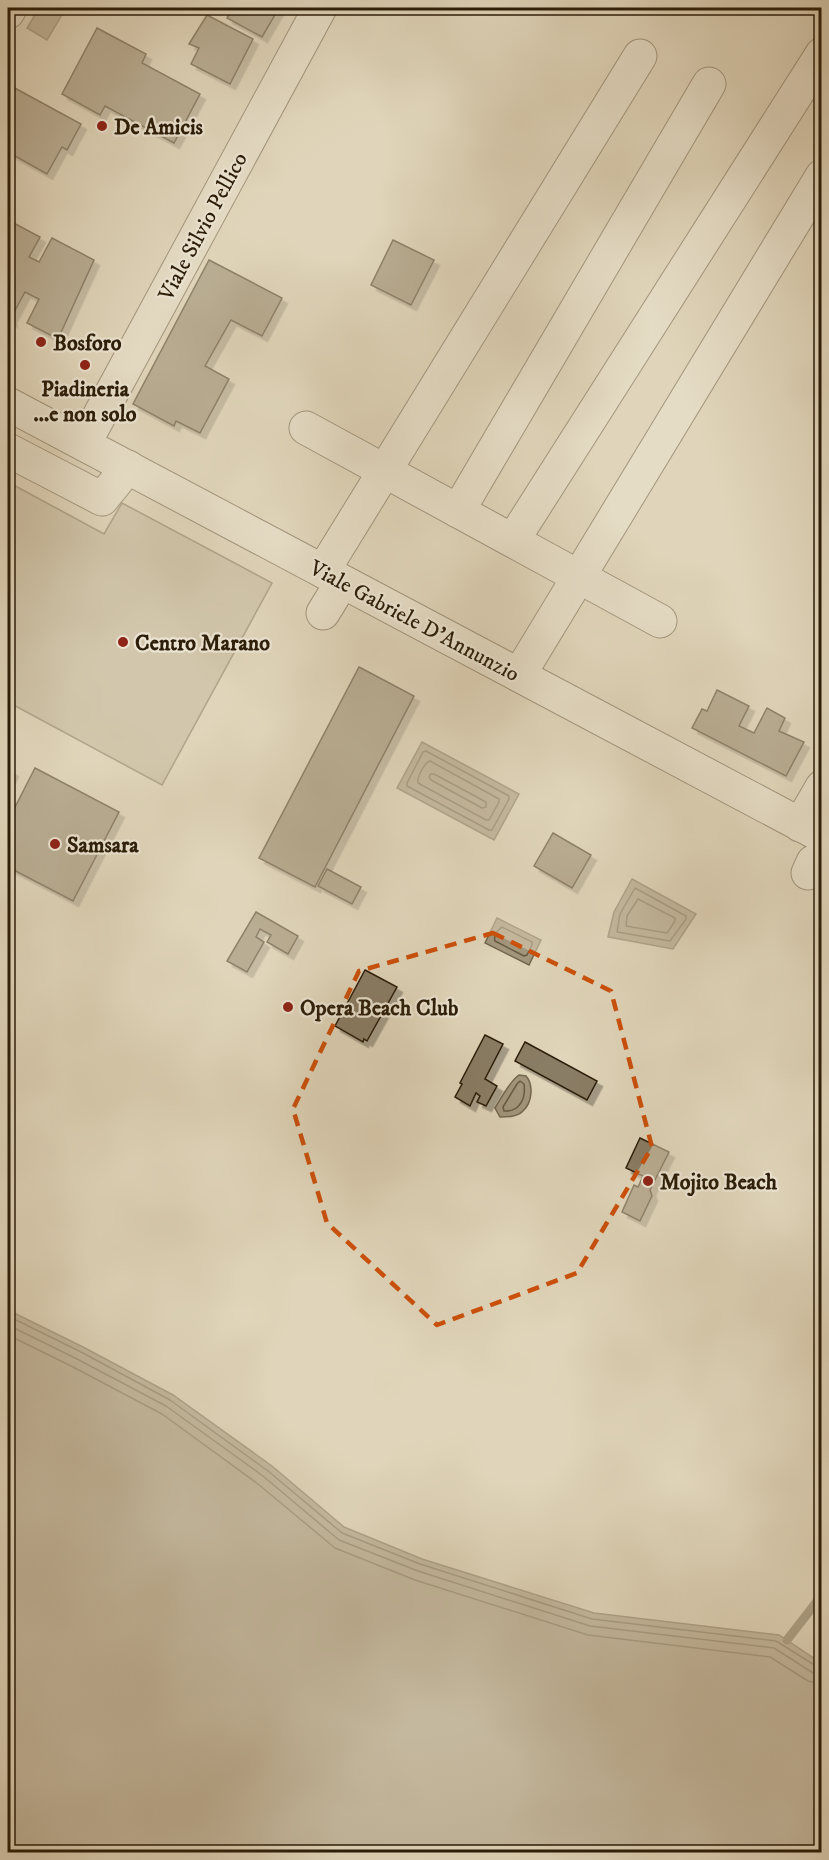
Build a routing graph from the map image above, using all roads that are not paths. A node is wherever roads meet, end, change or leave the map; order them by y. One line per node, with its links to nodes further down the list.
1 (10, 8): 3 (street)
2 (320, 8): 10 (street, Viale Silvio Pellico)
3 (8, 12)
4 (822, 54): 15 (street)
5 (640, 56): 13 (street)
6 (709, 84): 14 (street)
7 (822, 176): 17 (street)
8 (8, 404): 10 (street, Viale Gabriele D'Annunzio)
9 (306, 428): 13 (street)
10 (84, 444): 12 (street, Viale Gabriele D'Annunzio)
11 (8, 450): 12 (street)
12 (128, 467): 16 (street, Viale Gabriele D'Annunzio)
13 (384, 470): 14 (street); 16 (street)
14 (458, 511): 15 (street)
15 (513, 540): 17 (street)
16 (332, 576): 18 (street); 20 (street, Viale Gabriele D'Annunzio)
17 (579, 577): 19 (street); 20 (street)
18 (323, 613)
19 (660, 621)
20 (519, 675): 22 (street, Viale Gabriele D'Annunzio)
21 (822, 787): 22 (street)
22 (811, 849)

